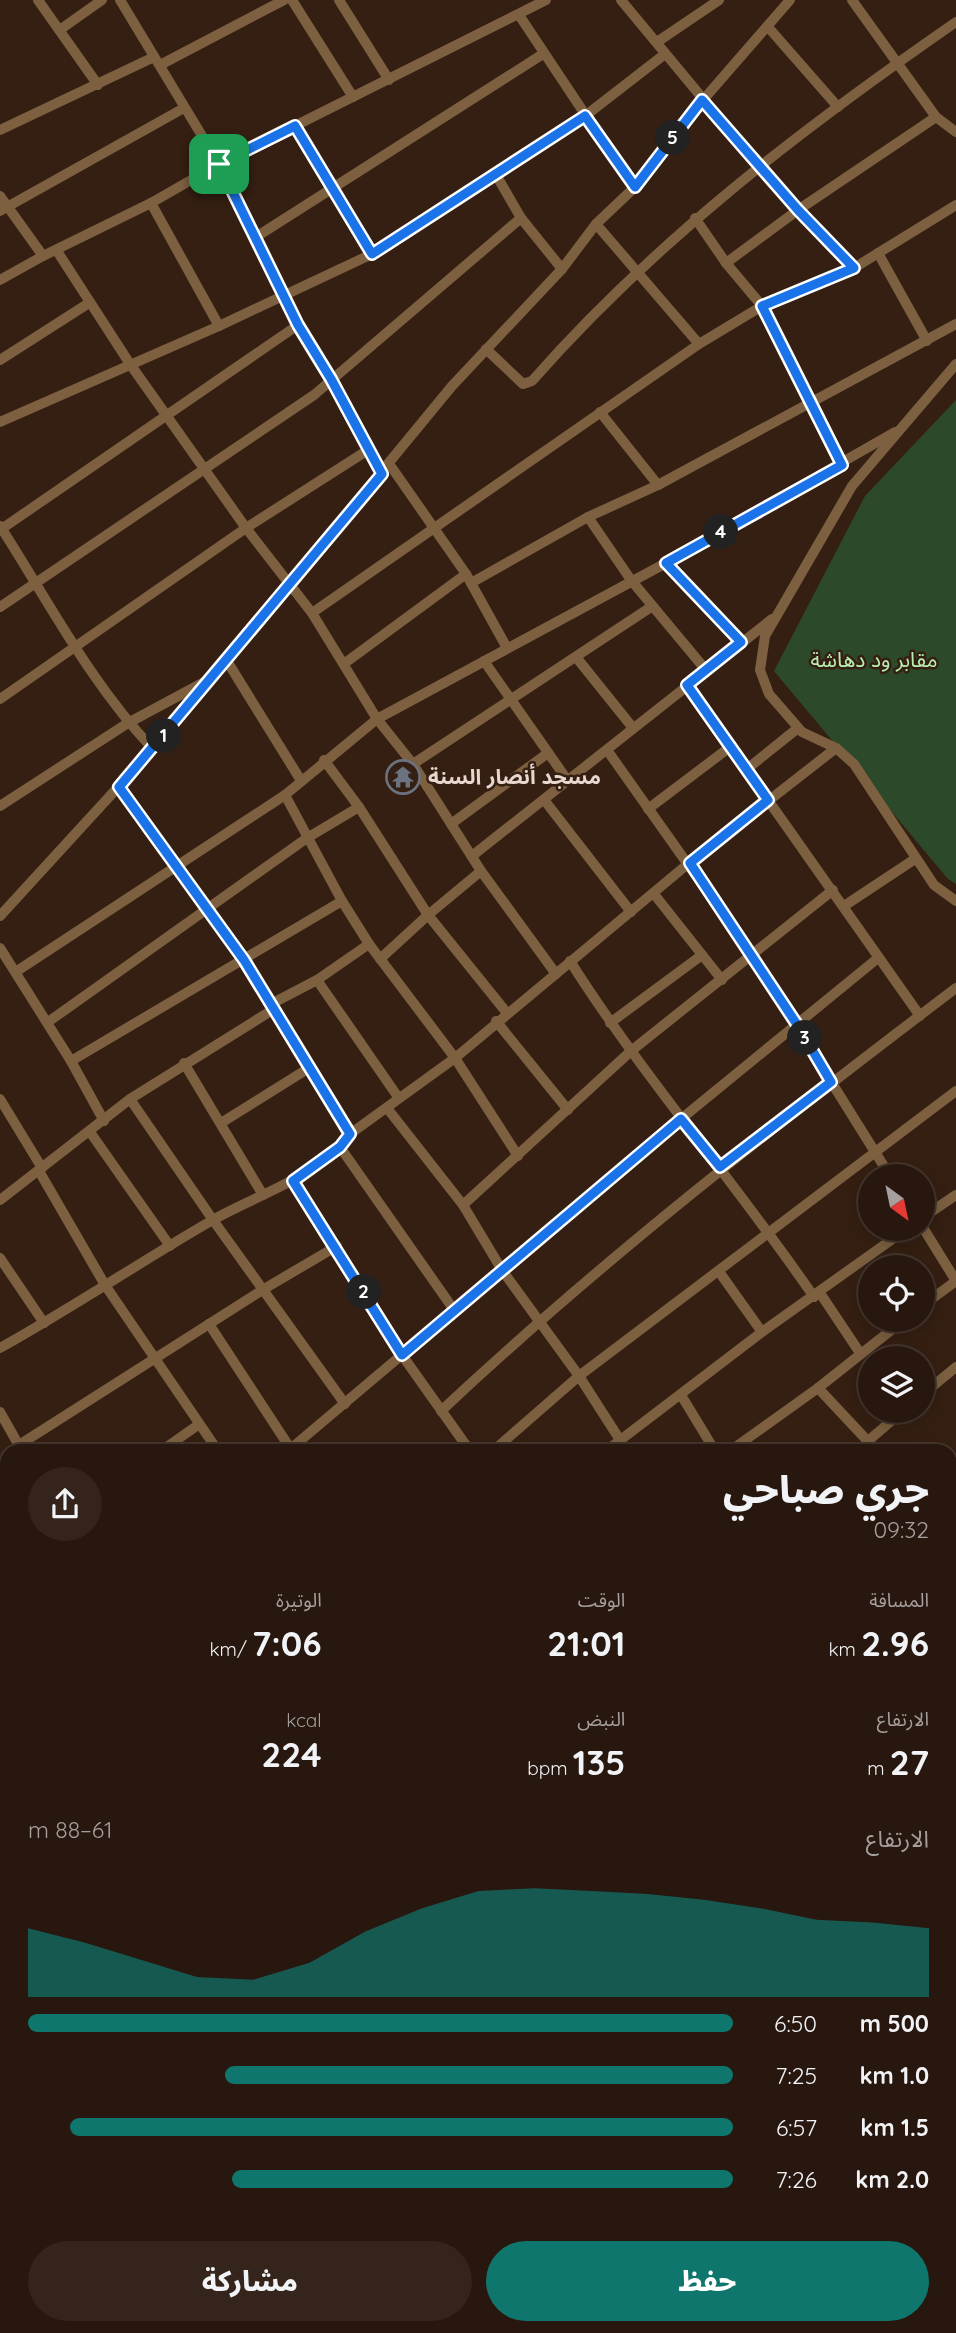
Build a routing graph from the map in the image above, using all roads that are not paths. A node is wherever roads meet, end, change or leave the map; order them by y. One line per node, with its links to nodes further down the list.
1 (38, 0): 16 (street)
2 (102, 0): 16 (street)
3 (120, 0): 20 (street)
4 (284, 0): 20 (street)
5 (292, 0): 24 (street)
6 (339, 0): 22 (street)
7 (621, 0): 17 (street)
8 (719, 0): 17 (street)
9 (790, 0): 15 (street)
10 (868, 0): 12 (street)
11 (541, 1): 13 (street)
12 (855, 4): 21 (street)
13 (519, 15): 18 (street); 22 (street)
14 (956, 22): 21 (street)
15 (768, 27): 25 (street); 26 (street)
16 (61, 29): 23 (street)
17 (657, 42): 19 (street)
18 (543, 54): 28 (street); 36 (street)
19 (665, 54): 25 (street); 28 (street)
20 (157, 61): 23 (street); 27 (street)
21 (897, 62): 26 (street); 29 (street)
22 (389, 80): 24 (street)
23 (98, 85): 31 (street)
24 (353, 97): 30 (street)
25 (702, 100): 34 (street); 37 (street)
26 (838, 107): 34 (street)
27 (184, 108): 33 (street); 41 (street)
28 (585, 116): 35 (street); 37 (street)
29 (936, 117): 32 (street); 42 (street)
30 (295, 126): 33 (street); 36 (street)
31 (0, 130)
32 (956, 132)
33 (219, 164): 39 (street); 46 (street)
34 (758, 165): 42 (street); 44 (street)
35 (495, 173): 43 (street); 49 (street)
36 (333, 187): 46 (street); 49 (street)
37 (635, 187): 45 (street)
38 (0, 196): 41 (street)
39 (151, 203): 47 (street); 61 (street)
40 (956, 205): 48 (street)
41 (4, 209): 50 (street)
42 (798, 210): 51 (street); 52 (street)
43 (520, 218): 53 (street); 68 (street)
44 (695, 218): 51 (street); 54 (street)
45 (596, 224): 53 (street); 54 (street)
46 (256, 237): 56 (street)
47 (57, 251): 50 (street); 57 (street)
48 (878, 253): 52 (street); 62 (street)
49 (372, 254): 56 (street)
50 (43, 256): 55 (street)
51 (726, 263): 58 (street)
52 (854, 268): 58 (street)
53 (562, 269): 64 (street)
54 (636, 270): 63 (street); 64 (street)
55 (0, 280)
56 (283, 295): 60 (street); 61 (street)
57 (89, 303): 65 (street); 67 (street)
58 (762, 306): 63 (street); 69 (street)
59 (956, 324): 62 (street)
60 (298, 325): 68 (street); 71 (street)
61 (219, 326): 67 (street)
62 (927, 341): 69 (street)
63 (699, 344): 70 (street)
64 (486, 349): 75 (street)
65 (0, 360)
66 (956, 363): 73 (street)
67 (130, 364): 71 (street); 72 (street)
68 (331, 379): 74 (street); 77 (street)
69 (811, 402): 76 (street); 79 (street)
70 (600, 412): 79 (street); 81 (street)
71 (165, 413): 77 (street); 82 (street)
72 (0, 422)
73 (895, 432): 76 (street); 92 (street)
74 (368, 450): 78 (street); 83 (street)
75 (390, 465): 78 (street); 81 (street)
76 (842, 465): 84 (street)
77 (203, 469): 83 (street); 87 (street)
78 (382, 474): 88 (street)
79 (658, 485): 80 (street)
80 (588, 517): 85 (street); 86 (street)
81 (433, 527): 85 (street); 91 (street)
82 (1, 528): 87 (street)
83 (246, 528): 88 (street); 94 (street)
84 (666, 563): 86 (street); 93 (street)
85 (468, 578): 95 (street); 99 (street)
86 (631, 580): 90 (street); 95 (street)
87 (34, 582): 89 (street); 94 (street)
88 (289, 585): 91 (street); 97 (street)
89 (0, 607)
90 (651, 607): 96 (street); 100 (street)
91 (312, 613): 99 (street)
92 (774, 618): 93 (street); 108 (street)
93 (741, 642): 100 (street)
94 (75, 646): 103 (street); 106 (street)
95 (507, 648): 98 (street)
96 (576, 657): 104 (street); 107 (street)
97 (228, 661): 101 (street); 117 (street)
98 (484, 661): 104 (street); 105 (street)
99 (345, 663): 105 (street)
100 (705, 670): 102 (street)
101 (214, 677): 106 (street); 111 (street)
102 (687, 685): 107 (street); 109 (street)
103 (0, 699)
104 (511, 699): 113 (street); 115 (street)
105 (377, 719): 114 (street); 115 (street)
106 (128, 723): 111 (street); 123 (street)
107 (633, 728): 112 (street)
108 (798, 728): 110 (street); 116 (street)
109 (730, 747): 116 (street); 125 (street)
110 (836, 748): 121 (street); 129 (street)
111 (153, 749): 119 (street)
112 (607, 750): 118 (street); 125 (street)
113 (548, 753): 118 (street); 126 (street)
114 (324, 760): 117 (street); 124 (street)
115 (413, 764): 126 (street)
116 (747, 769): 121 (street)
117 (300, 779): 120 (street)
118 (568, 782): 122 (street)
119 (119, 787): 131 (street); 141 (street)
120 (285, 795): 127 (street); 131 (street)
121 (768, 800): 130 (street); 133 (street)
122 (545, 801): 128 (street); 139 (street)
123 (0, 806)
124 (359, 807): 127 (street); 140 (street)
125 (648, 808): 130 (street)
126 (451, 824): 128 (street)
127 (307, 838): 135 (street); 138 (street)
128 (472, 856): 132 (street)
129 (915, 859): 136 (street); 137 (street)
130 (690, 863): 134 (street); 145 (street)
131 (175, 866): 138 (street); 150 (street)
132 (481, 871): 140 (street); 151 (street)
133 (833, 890): 137 (street); 145 (street)
134 (654, 894): 139 (street); 144 (street)
135 (342, 901): 142 (street); 148 (street)
136 (956, 901)
137 (844, 906): 146 (street)
138 (206, 910): 148 (street); 159 (street)
139 (631, 912): 149 (street)
140 (428, 915): 147 (street); 156 (street)
141 (0, 916)
142 (369, 944): 147 (street); 152 (street)
143 (0, 948): 150 (street)
144 (702, 955): 153 (street); 160 (street)
145 (752, 955): 153 (street); 161 (street)
146 (878, 958): 157 (street); 161 (street)
147 (380, 959): 163 (street)
148 (244, 960): 155 (street); 164 (street)
149 (570, 961): 151 (street); 160 (street)
150 (17, 971): 159 (street)
151 (556, 974): 156 (street)
152 (317, 980): 155 (street); 169 (street)
153 (722, 980): 162 (street)
154 (956, 988): 157 (street)
155 (272, 1006): 165 (street); 166 (street)
156 (507, 1013): 158 (street)
157 (920, 1016): 167 (street)
158 (496, 1021): 163 (street); 173 (street)
159 (48, 1022): 164 (street)
160 (610, 1023): 162 (street)
161 (798, 1026): 167 (street); 174 (street)
162 (631, 1051): 173 (street); 174 (street)
163 (455, 1058): 169 (street); 181 (street)
164 (71, 1061): 175 (street)
165 (184, 1063): 171 (street); 176 (street)
166 (309, 1068): 176 (street); 178 (street)
167 (831, 1082): 180 (street); 183 (street)
168 (956, 1091): 180 (street)
169 (398, 1097): 172 (street)
170 (0, 1099): 184 (street)
171 (131, 1099): 175 (street); 191 (street)
172 (387, 1108): 178 (street); 189 (street)
173 (568, 1110): 181 (street)
174 (681, 1119): 183 (street); 198 (street)
175 (104, 1121): 177 (street)
176 (221, 1122): 186 (street)
177 (90, 1132): 184 (street); 196 (street)
178 (350, 1134): 179 (street)
179 (340, 1147): 185 (street); 205 (street)
180 (873, 1152): 182 (street); 192 (street)
181 (518, 1156): 189 (street)
182 (882, 1164)
183 (720, 1167): 192 (street); 206 (street)
184 (40, 1169): 188 (street); 201 (street)
185 (293, 1181): 186 (street); 195 (street)
186 (263, 1195): 191 (street)
187 (956, 1195): 190 (street)
188 (0, 1200)
189 (463, 1205): 198 (street)
190 (935, 1209)
191 (213, 1220): 196 (street); 202 (street)
192 (770, 1233): 199 (street); 203 (street)
193 (890, 1241): 203 (street)
194 (931, 1241): 200 (street)
195 (337, 1246): 202 (street); 214 (street)
196 (170, 1247): 201 (street)
197 (0, 1258): 207 (street)
198 (502, 1270): 205 (street); 206 (street)
199 (720, 1273): 209 (street); 218 (street)
200 (956, 1281): 204 (street)
201 (105, 1285): 207 (street); 216 (street)
202 (264, 1289): 208 (street); 222 (street)
203 (817, 1295): 209 (street); 213 (street)
204 (935, 1296)
205 (454, 1310): 214 (street)
206 (539, 1319): 218 (street); 224 (street)
207 (44, 1323): 212 (street)
208 (209, 1324): 216 (street); 235 (street)
209 (762, 1332): 221 (street)
210 (888, 1332): 211 (street)
211 (869, 1346)
212 (0, 1348)
213 (858, 1350)
214 (402, 1355): 222 (street); 224 (street)
215 (858, 1355): 220 (street)
216 (155, 1359): 226 (street); 232 (street)
217 (956, 1367): 219 (street)
218 (579, 1376): 228 (street); 238 (street)
219 (935, 1384)
220 (818, 1388): 230 (street); 241 (street)
221 (681, 1395): 228 (street); 240 (street)
222 (345, 1404): 236 (street)
223 (0, 1412): 227 (street)
224 (441, 1412): 237 (street)
225 (889, 1423): 230 (street)
226 (198, 1425): 233 (street); 234 (street)
227 (12, 1433): 229 (street); 231 (street)
228 (620, 1440): 239 (street)
229 (0, 1441)
230 (868, 1441): 242 (street)
231 (18, 1444)
232 (26, 1444)
233 (172, 1444)
234 (213, 1444)
235 (286, 1444)
236 (297, 1444)
237 (465, 1444)
238 (500, 1444)
239 (615, 1444)
240 (711, 1444)
241 (740, 1444)
242 (871, 1444)

